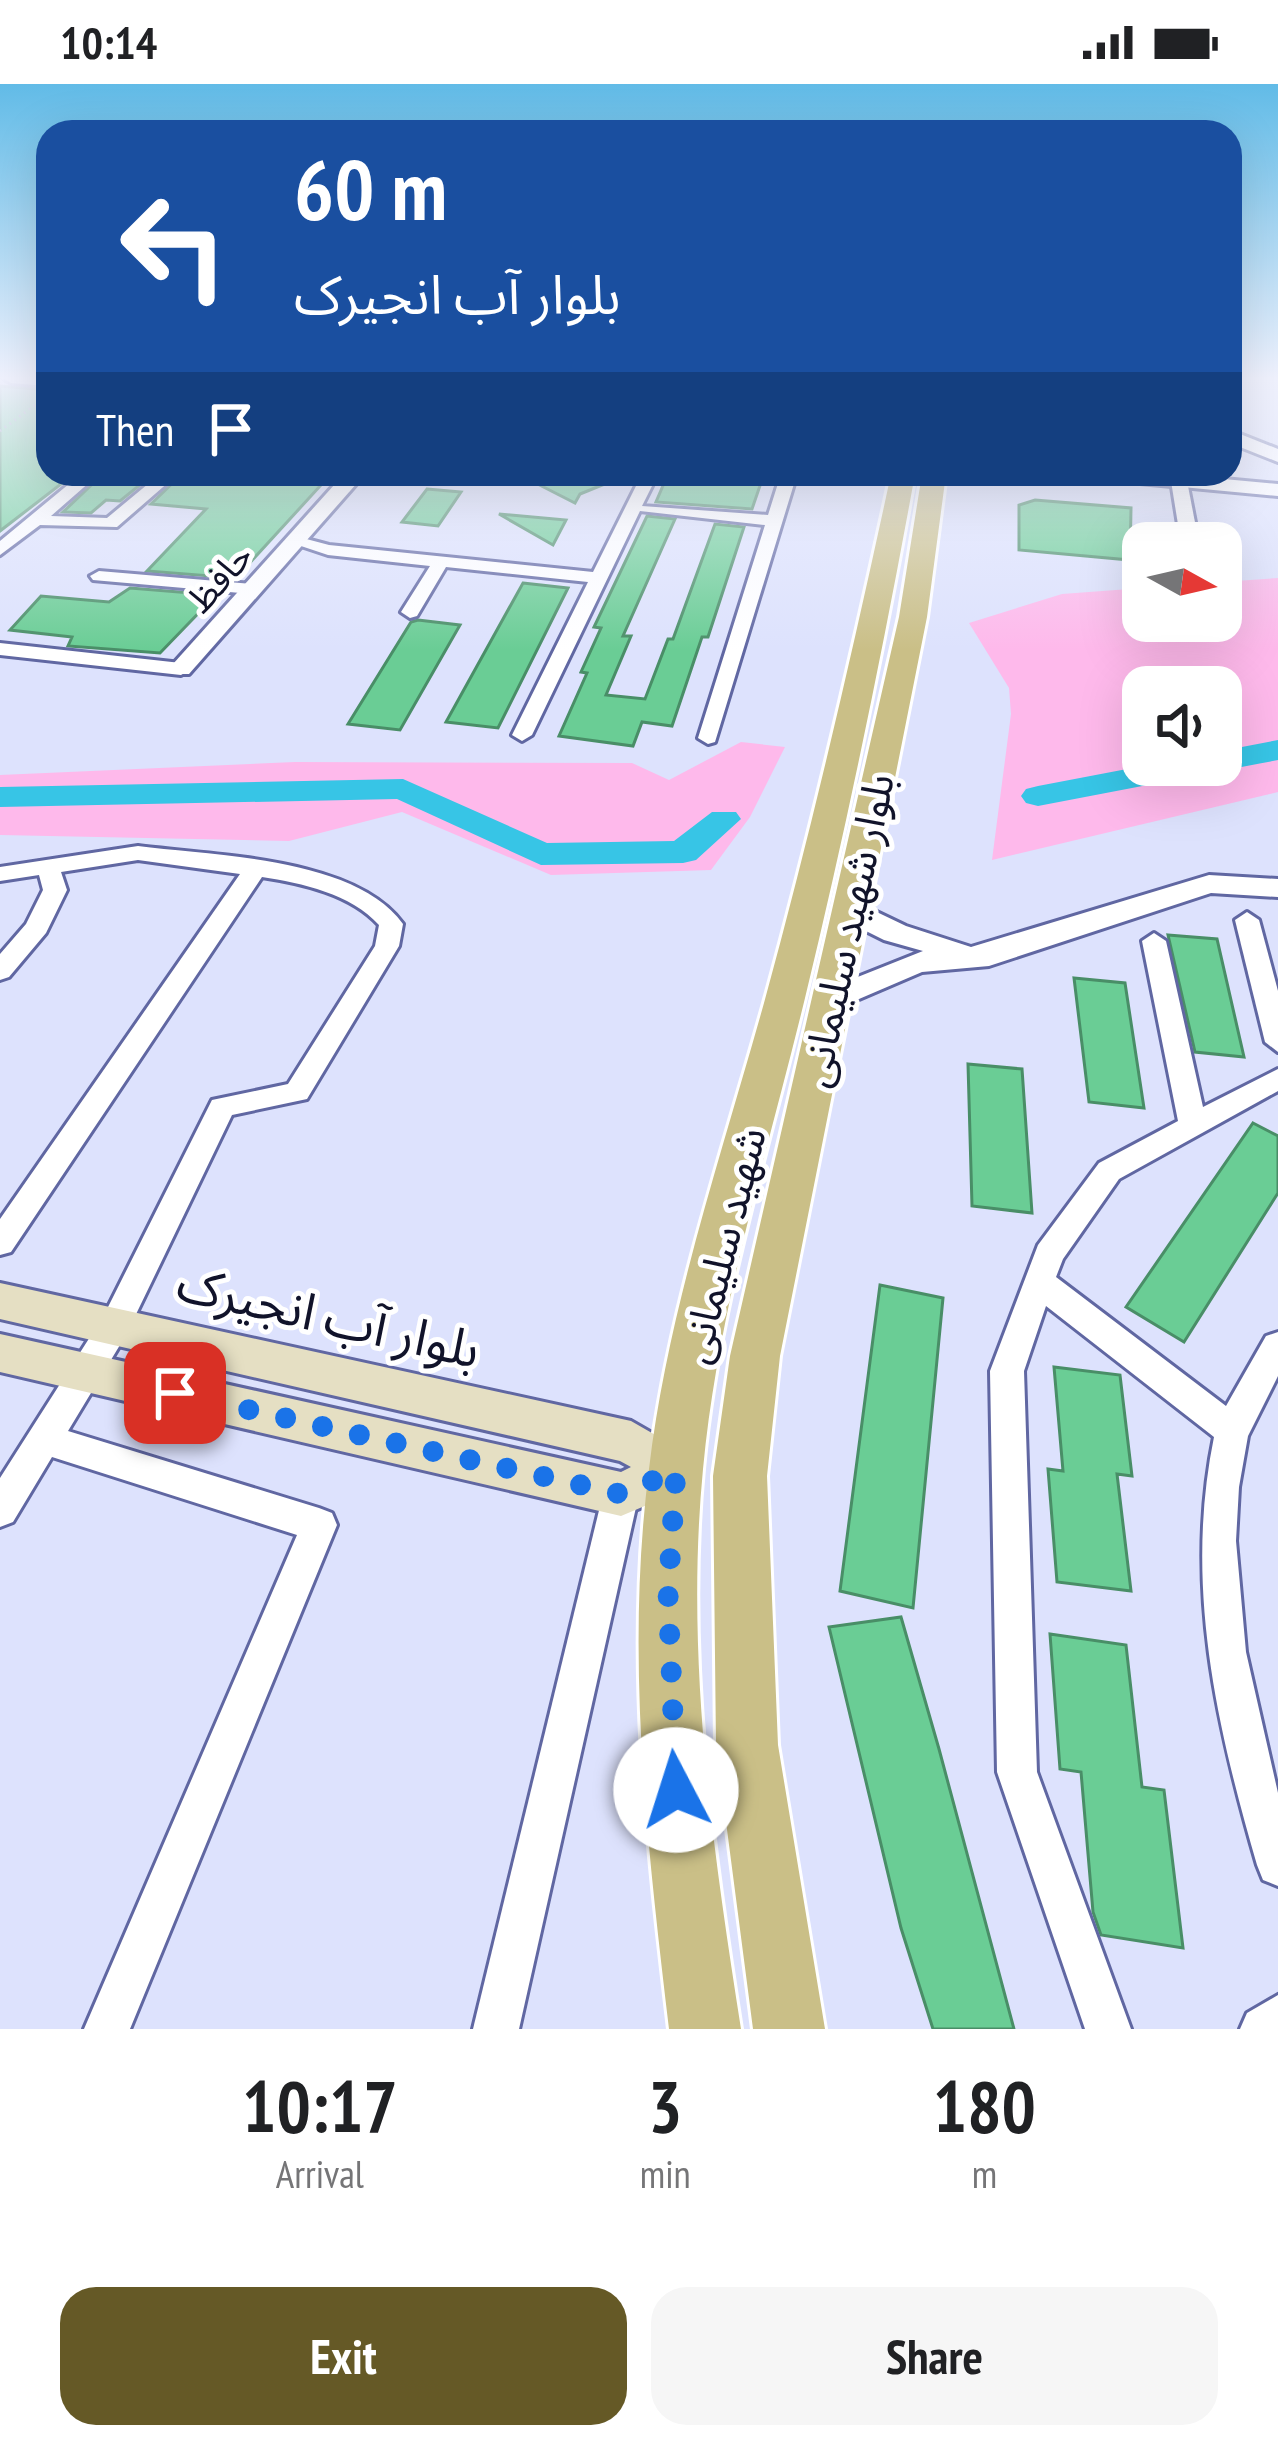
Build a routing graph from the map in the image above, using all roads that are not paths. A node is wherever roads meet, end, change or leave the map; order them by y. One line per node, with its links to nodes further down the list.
1 (77, 486): 12 (street)
2 (156, 486): 12 (street)
3 (344, 486): 15 (street, حافظ)
4 (644, 486): 19 (street)
5 (785, 486): 13 (street)
6 (902, 486): 22 (main road, شهید سلیمانی)
7 (931, 486): 22 (main road, بلوار شهید سلیمانی)
8 (1180, 486): 14 (street)
9 (1234, 486): 10 (street)
10 (1278, 490)
11 (648, 510): 13 (street)
12 (36, 520): 16 (street)
13 (775, 521): 26 (street)
14 (1186, 522)
15 (295, 541): 17 (street); 20 (street, حافظ)
16 (2, 548)
17 (441, 562): 19 (street); 21 (street)
18 (99, 576): 20 (street)
19 (599, 578): 25 (street)
20 (252, 590): 24 (street, حافظ)
21 (410, 612)
22 (895, 615): 31 (main road, بلوار شهید سلیمانی); 50 (main road, شهید سلیمانی)
23 (0, 649): 24 (street)
24 (181, 669)
25 (522, 734)
26 (708, 738)
27 (48, 867): 28 (street); 29 (street); 35 (street)
28 (256, 868): 40 (street); 43 (street)
29 (0, 874)
30 (1278, 888): 34 (street)
31 (850, 911): 34 (street); 36 (main road, بلوار شهید سلیمانی)
32 (1247, 920): 37 (street)
33 (1154, 941): 39 (street)
34 (989, 956): 36 (street)
35 (0, 971)
36 (831, 1000): 58 (main road, بلوار شهید سلیمانی)
37 (1278, 1042)
38 (1278, 1079): 39 (street)
39 (1192, 1126): 41 (street)
40 (0, 1243)
41 (1039, 1282): 47 (street); 59 (street)
42 (0, 1301): 43 (main road, بلوار آب انجیرک)
43 (115, 1325): 46 (street); 49 (main road, بلوار آب انجیرک)
44 (1278, 1346): 47 (street)
45 (0, 1353): 46 (main road)
46 (87, 1373): 48 (street); 51 (main road)
47 (1232, 1431): 53 (street)
48 (44, 1439): 52 (street); 55 (street)
49 (616, 1439): 50 (main road); 51 (main road)
50 (676, 1471): 51 (main road); 57 (main road, شهید سلیمانی)
51 (606, 1491): 56 (street)
52 (0, 1510)
53 (1278, 1865)
54 (1278, 2018): 60 (street)
55 (106, 2029)
56 (496, 2029)
57 (705, 2029)
58 (789, 2029)
59 (1108, 2029)
60 (1263, 2029)

